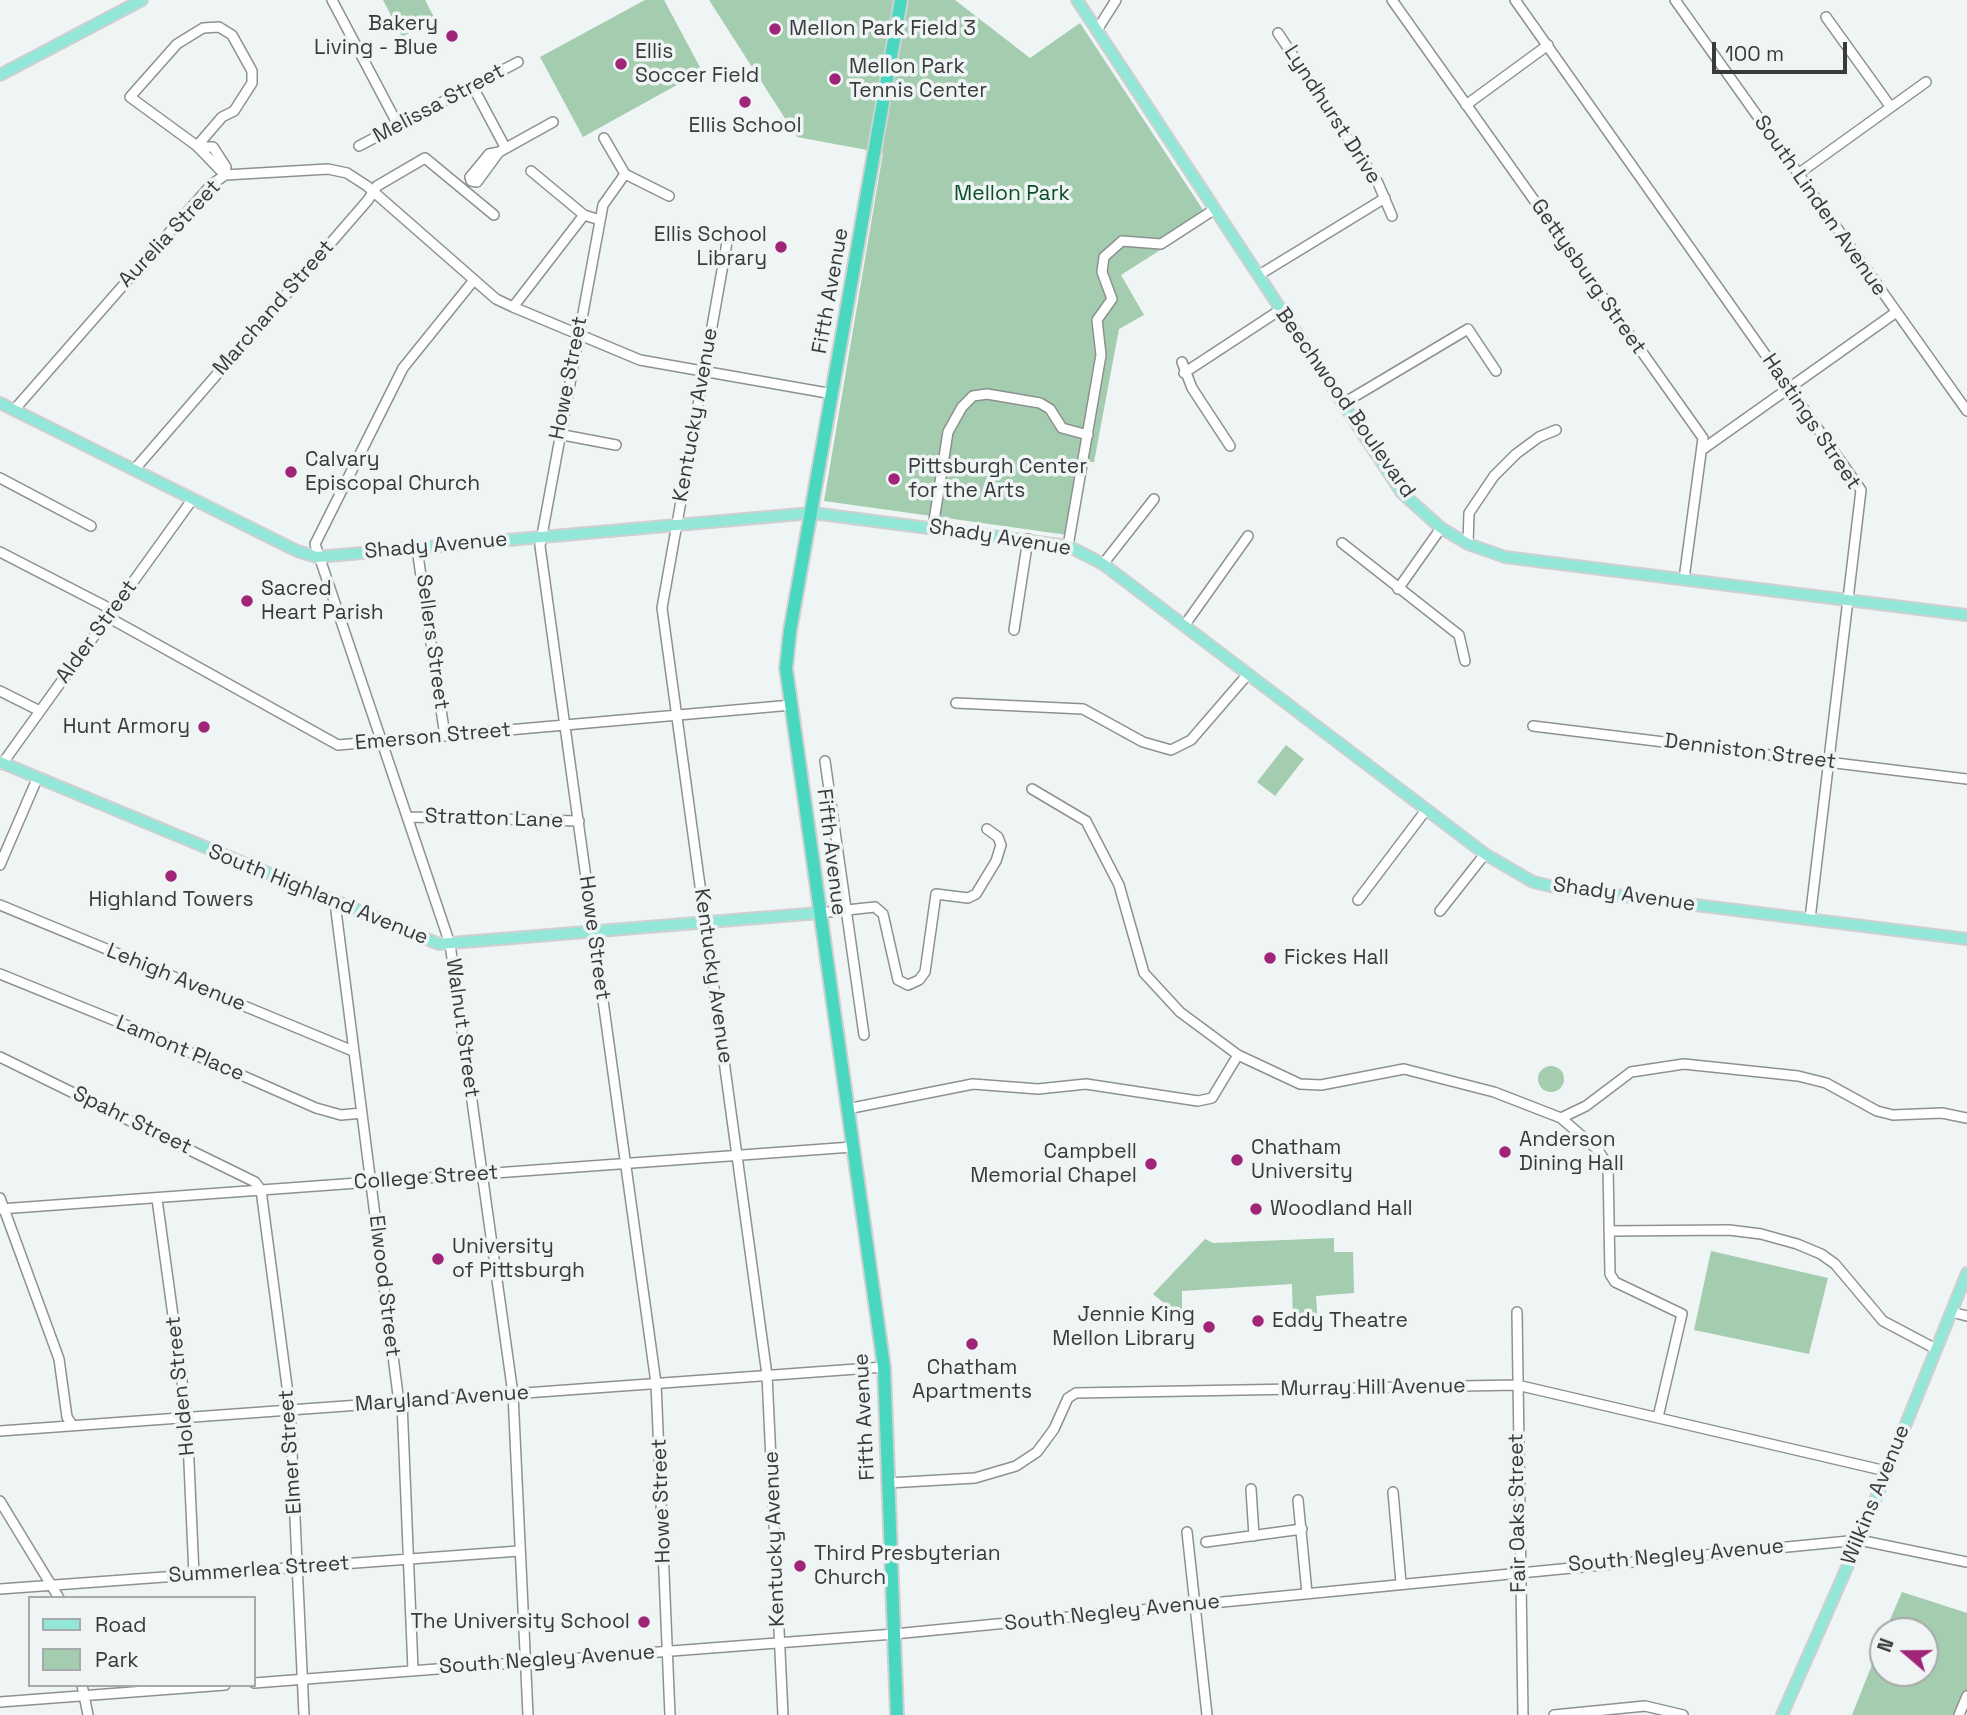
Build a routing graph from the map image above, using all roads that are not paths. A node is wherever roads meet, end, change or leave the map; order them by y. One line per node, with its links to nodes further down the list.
1 (142, 0): 14 (main road)
2 (332, 0): 20 (street)
3 (901, 0): 48 (highway, Fifth Avenue)
4 (1077, 0): 10 (main road, Beechwood Boulevard)
5 (1116, 0): 10 (street)
6 (1392, 0): 17 (street, Gettysburg Street)
7 (1516, 0): 12 (street, Hastings Street)
8 (1675, 0): 26 (street, South Linden Avenue)
9 (1826, 17): 18 (street)
10 (1097, 30): 31 (main road, Beechwood Boulevard)
11 (1278, 33): 30 (street, Lyndhurst Drive)
12 (1548, 45): 17 (street); 47 (street, Hastings Street)
13 (518, 62): 16 (street, Melissa Street)
14 (0, 75)
15 (1926, 82): 18 (street)
16 (473, 87): 19 (street); 20 (street, Melissa Street)
17 (1466, 105): 58 (street, Gettysburg Street)
18 (1890, 106): 26 (street)
19 (554, 122)
20 (398, 125): 23 (street, Melissa Street)
21 (604, 138): 25 (street)
22 (197, 146): 22 (street); 27 (street)
23 (359, 146)
24 (531, 171): 33 (street)
25 (625, 174): 29 (street); 35 (street, Howe Street)
26 (1798, 174): 41 (street, South Linden Avenue)
27 (225, 175): 28 (street, Aurelia Street); 51 (street, Aurelia Street)
28 (373, 192): 32 (street, Marchand Street); 38 (street); 59 (street, Marchand Street)
29 (669, 196)
30 (1385, 198): 34 (street, Lyndhurst Drive); 37 (street, Lyndhurst Drive)
31 (1215, 209): 37 (main road, Beechwood Boulevard); 55 (street)
32 (494, 215)
33 (584, 215): 35 (street); 39 (street)
34 (1392, 216)
35 (600, 220): 42 (street, Howe Street)
36 (727, 242): 45 (street, Kentucky Avenue)
37 (1259, 275): 40 (main road, Beechwood Boulevard)
38 (474, 280): 39 (street); 76 (street)
39 (513, 307): 42 (street)
40 (1280, 310): 46 (street); 50 (main road, Beechwood Boulevard)
41 (1895, 313): 47 (street); 52 (street, South Linden Avenue)
42 (577, 334): 45 (street); 54 (street, Howe Street)
43 (1182, 362): 46 (street)
44 (1496, 371): 50 (street)
45 (703, 372): 48 (street); 64 (street, Kentucky Avenue)
46 (1184, 373): 57 (street)
47 (1790, 388): 58 (street); 80 (street, Hastings Street)
48 (833, 394): 63 (highway, Fifth Avenue)
49 (0, 403): 51 (main road, Shady Avenue)
50 (1342, 404): 67 (main road, Beechwood Boulevard)
51 (14, 410): 59 (main road, Shady Avenue)
52 (1967, 411)
53 (1556, 430): 72 (street)
54 (558, 434): 56 (street); 68 (street, Howe Street)
55 (1088, 435): 66 (street); 73 (street)
56 (616, 445)
57 (1230, 446)
58 (1703, 449): 78 (street)
59 (134, 470): 62 (main road, Shady Avenue)
60 (0, 478): 65 (street)
61 (1154, 499): 77 (street)
62 (192, 500): 76 (main road, Shady Avenue); 81 (street, Alder Street)
63 (812, 513): 64 (main road, Shady Avenue); 66 (main road, Shady Avenue); 89 (highway, Fifth Avenue)
64 (677, 523): 68 (main road, Shady Avenue); 91 (street, Kentucky Avenue)
65 (91, 526)
66 (933, 527): 70 (main road, Shady Avenue)
67 (1441, 528): 72 (main road, Beechwood Boulevard); 79 (street)
68 (540, 536): 74 (main road, Shady Avenue); 93 (street, Howe Street)
69 (1248, 536): 83 (street)
70 (1028, 539): 73 (main road, Shady Avenue); 84 (street)
71 (1342, 543): 79 (street)
72 (1468, 544): 78 (main road, Beechwood Boulevard)
73 (1068, 546): 77 (main road, Shady Avenue)
74 (417, 549): 76 (main road, Shady Avenue); 94 (street, Sellers Street)
75 (0, 552): 81 (street, Emerson Street)
76 (317, 557): 95 (street, Walnut Street)
77 (1102, 565): 83 (main road, Shady Avenue)
78 (1684, 579): 80 (main road, Beechwood Boulevard)
79 (1398, 589): 85 (street)
80 (1850, 599): 82 (main road, Beechwood Boulevard); 97 (street, Hastings Street)
81 (111, 614): 90 (street, Alder Street); 95 (street, Emerson Street)
82 (1967, 615)
83 (1184, 625): 86 (main road, Shady Avenue)
84 (1014, 630)
85 (1465, 661)
86 (1248, 674): 88 (street); 102 (main road, Shady Avenue)
87 (0, 691): 90 (street)
88 (956, 703)
89 (792, 705): 91 (street, Emerson Street); 113 (highway, Fifth Avenue)
90 (40, 711): 98 (street, Alder Street)
91 (677, 717): 93 (street, Emerson Street); 115 (street, Kentucky Avenue)
92 (1533, 726): 97 (street, Denniston Street)
93 (565, 727): 94 (street, Emerson Street); 104 (street, Howe Street)
94 (445, 736): 95 (street, Emerson Street)
95 (381, 741): 103 (street, Walnut Street)
96 (825, 761): 111 (street)
97 (1830, 762): 100 (street, Denniston Street); 114 (street, Hastings Street)
98 (1, 763): 99 (main road, South Highland Avenue)
99 (37, 779): 107 (street); 109 (main road, South Highland Avenue)
100 (1967, 779)
101 (1032, 789): 122 (street)
102 (1426, 810): 106 (main road, Shady Avenue); 108 (street)
103 (408, 817): 104 (street, Stratton Lane); 118 (street, Walnut Street)
104 (579, 821): 116 (street, Howe Street)
105 (987, 829): 111 (street)
106 (1485, 854): 112 (street); 114 (main road, Shady Avenue)
107 (0, 865)
108 (1358, 900)
109 (335, 903): 118 (main road, South Highland Avenue); 121 (street, Elwood Street)
110 (0, 905): 121 (street, Lehigh Avenue)
111 (846, 910): 113 (street); 120 (street)
112 (1440, 911)
113 (819, 913): 115 (main road, South Highland Avenue); 124 (highway, Fifth Avenue)
114 (1810, 919): 117 (main road, Shady Avenue)
115 (705, 923): 116 (main road, South Highland Avenue); 129 (street, Kentucky Avenue)
116 (594, 933): 118 (main road, South Highland Avenue); 130 (street, Howe Street)
117 (1967, 939)
118 (450, 944): 131 (street, Walnut Street)
119 (0, 974): 125 (street, Lamont Place)
120 (864, 1035)
121 (353, 1051): 125 (street, Elwood Street)
122 (1238, 1055): 124 (street); 126 (street)
123 (0, 1056): 133 (street, Spahr Street)
124 (847, 1109): 128 (highway, Fifth Avenue)
125 (362, 1113): 132 (street, Elwood Street)
126 (1561, 1118): 127 (street); 137 (street)
127 (1967, 1118)
128 (852, 1147): 129 (street, College Street); 143 (highway, Fifth Avenue)
129 (738, 1155): 130 (street, College Street); 144 (street, Kentucky Avenue)
130 (625, 1164): 131 (street, College Street); 145 (street, Howe Street)
131 (483, 1174): 132 (street, College Street); 147 (street, Walnut Street)
132 (371, 1182): 133 (street, College Street); 148 (street, Elwood Street)
133 (261, 1190): 135 (street, College Street); 149 (street, Elmer Street)
134 (0, 1198): 136 (street)
135 (157, 1199): 136 (street, College Street); 151 (street, Holden Street)
136 (2, 1208): 152 (street)
137 (1609, 1231): 142 (street); 150 (street)
138 (1967, 1273): 140 (main road, Wilkins Avenue)
139 (1517, 1312): 146 (street, Fair Oaks Street)
140 (1951, 1312): 141 (street); 142 (main road, Wilkins Avenue)
141 (1967, 1316)
142 (1936, 1349): 154 (main road, Wilkins Avenue)
143 (884, 1367): 144 (street, Maryland Avenue); 155 (highway, Fifth Avenue)
144 (767, 1375): 145 (street, Maryland Avenue); 178 (street, Kentucky Avenue)
145 (656, 1384): 147 (street, Maryland Avenue); 179 (street, Howe Street)
146 (1517, 1385): 150 (street, Murray Hill Avenue); 155 (street, Murray Hill Avenue); 169 (street, Fair Oaks Street)
147 (513, 1394): 148 (street, Maryland Avenue); 165 (street, Walnut Street)
148 (402, 1402): 149 (street, Maryland Avenue); 166 (street, Elwood Street)
149 (290, 1409): 151 (street, Maryland Avenue); 168 (street, Elmer Street)
150 (1658, 1417): 154 (street, Murray Hill Avenue)
151 (187, 1418): 152 (street, Maryland Avenue); 170 (street, Holden Street)
152 (72, 1426): 153 (street, Maryland Avenue)
153 (0, 1431)
154 (1886, 1471): 163 (main road, Wilkins Avenue)
155 (888, 1483): 177 (highway, Fifth Avenue)
156 (1251, 1489): 162 (street)
157 (1393, 1492): 171 (street)
158 (1298, 1500): 160 (street)
159 (0, 1501): 172 (street)
160 (1302, 1529): 162 (street); 174 (street)
161 (1187, 1532): 176 (street)
162 (1254, 1536): 164 (street)
163 (1859, 1540): 167 (street, South Negley Avenue); 169 (street, South Negley Avenue); 199 (main road, Wilkins Avenue)
164 (1206, 1542)
165 (519, 1551): 166 (street, Summerlea Street); 180 (street, Walnut Street)
166 (408, 1559): 168 (street, Summerlea Street); 181 (street, Elwood Street)
167 (1967, 1562)
168 (296, 1567): 170 (street, Summerlea Street); 182 (street, Elmer Street)
169 (1518, 1572): 171 (street, South Negley Avenue); 196 (street, Fair Oaks Street)
170 (194, 1575): 172 (street, Summerlea Street)
171 (1401, 1583): 174 (street, South Negley Avenue)
172 (51, 1586): 173 (street, Summerlea Street); 175 (street)
173 (0, 1589)
174 (1307, 1593): 176 (street, South Negley Avenue)
175 (58, 1596)
176 (1193, 1605): 177 (street, South Negley Avenue); 195 (street)
177 (894, 1634): 178 (street, South Negley Avenue); 194 (highway, Fifth Avenue)
178 (778, 1643): 179 (street, South Negley Avenue); 193 (street, Kentucky Avenue)
179 (666, 1651): 180 (street, South Negley Avenue); 192 (street, Howe Street)
180 (525, 1662): 181 (street, South Negley Avenue); 191 (street, Walnut Street)
181 (413, 1670): 182 (street, South Negley Avenue)
182 (302, 1679): 183 (street, South Negley Avenue); 190 (street, Elmer Street)
183 (256, 1683)
184 (82, 1687): 186 (street)
185 (199, 1687): 186 (street)
186 (84, 1696): 188 (street); 189 (street)
187 (1967, 1696): 200 (street)
188 (0, 1702)
189 (88, 1715)
190 (304, 1715)
191 (528, 1715)
192 (670, 1715)
193 (783, 1715)
194 (897, 1715)
195 (1207, 1715)
196 (1523, 1715)
197 (1554, 1715): 198 (street)
198 (1683, 1715)
199 (1782, 1715)
200 (1959, 1715)

